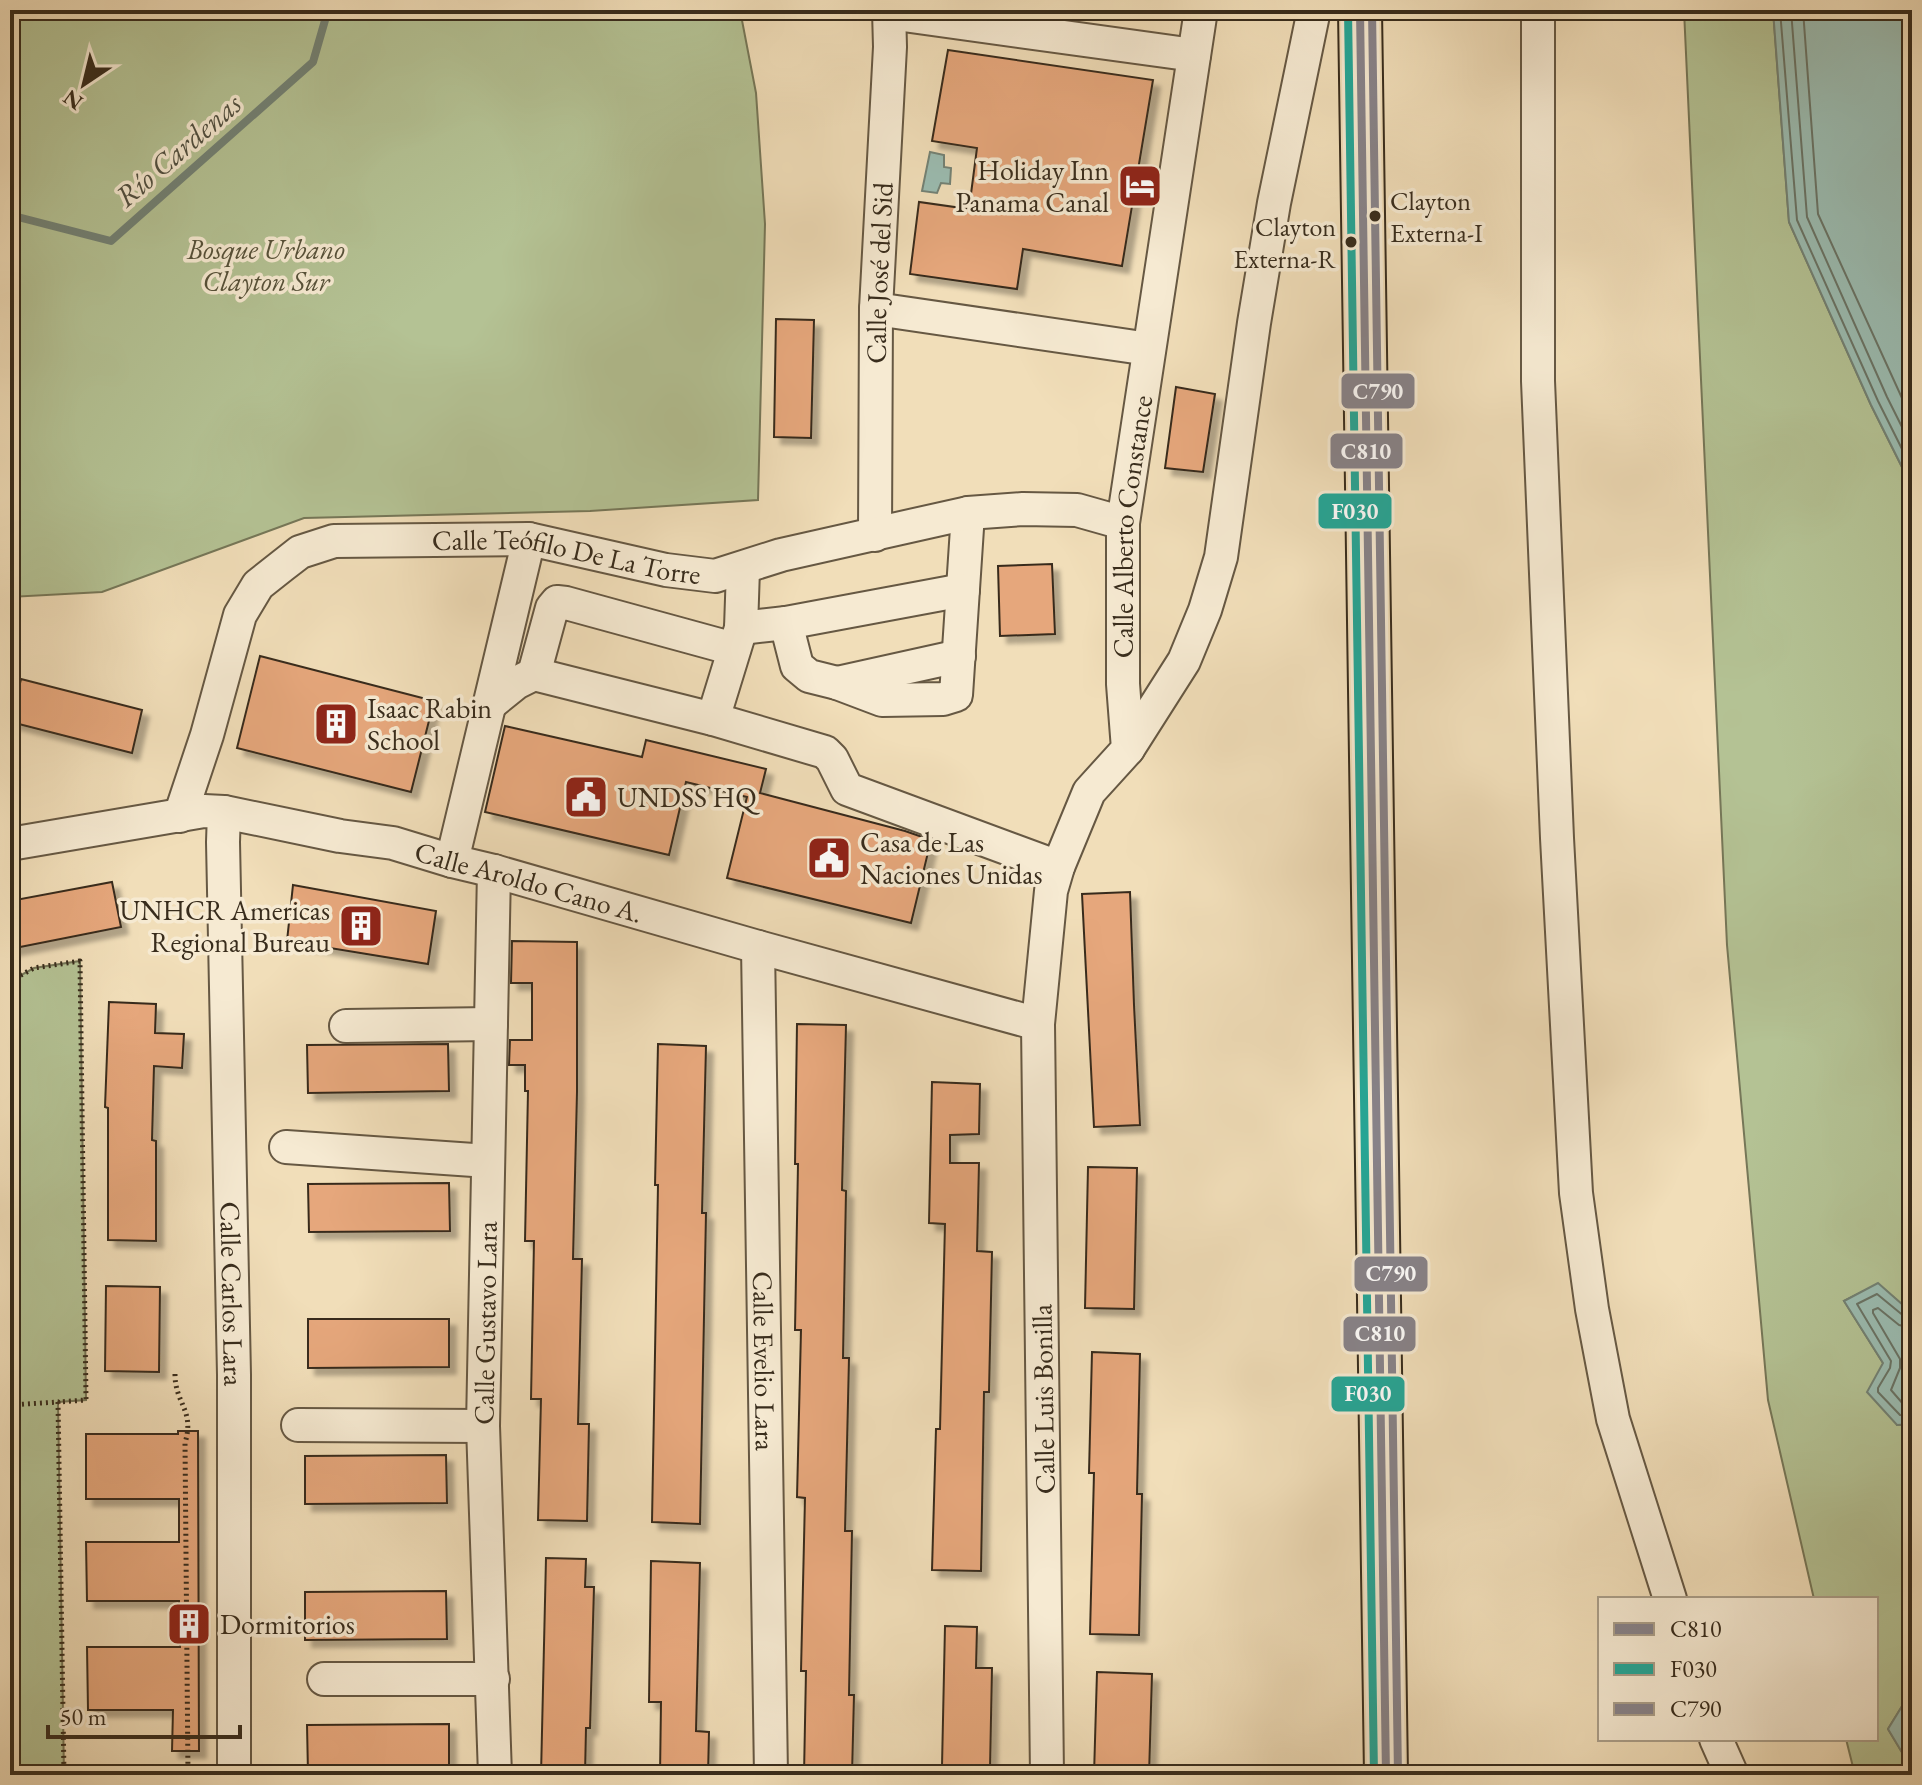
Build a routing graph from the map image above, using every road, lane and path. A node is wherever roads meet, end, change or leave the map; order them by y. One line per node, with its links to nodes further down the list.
1 (1201, 10): 6 (street, Calle Alberto Constance)
2 (1314, 10): 20 (street)
3 (1360, 10): 49 (main road)
4 (1538, 10): 39 (street)
5 (889, 12): 6 (street); 7 (street, Calle José del Sid)
6 (1194, 55): 8 (street, Calle Alberto Constance)
7 (876, 309): 8 (street); 11 (street, Calle José del Sid)
8 (1149, 349): 10 (street, Calle Alberto Constance)
9 (968, 513): 10 (street, Calle Teófilo De La Torre); 11 (street, Calle Teófilo De La Torre); 14 (street)
10 (1123, 523): 20 (street, Calle Alberto Constance)
11 (875, 535): 13 (street, Calle Teófilo De La Torre)
12 (529, 539): 13 (street, Calle Teófilo De La Torre); 18 (street); 22 (street, Calle Teófilo De La Torre)
13 (743, 569): 16 (street)
14 (963, 590): 15 (street); 15 (street)
15 (786, 623): 16 (street)
16 (738, 638): 17 (street); 19 (street)
17 (534, 674): 18 (street); 19 (street)
18 (490, 704): 24 (street)
19 (713, 719): 25 (street)
20 (1128, 749): 25 (street)
21 (224, 812): 22 (street, Calle Aroldo Cano A.); 24 (street, Calle Aroldo Cano A.); 45 (street, Calle Carlos Lara)
22 (180, 816): 23 (street, Calle Aroldo Cano A.)
23 (10, 844)
24 (452, 861): 26 (street, Calle Aroldo Cano A.)
25 (1058, 867): 30 (street)
26 (494, 871): 27 (street, Calle Aroldo Cano A.); 29 (street, Calle Gustavo Lara)
27 (758, 947): 30 (street, Calle Aroldo Cano A.); 47 (street, Calle Evelio Lara)
28 (10, 981): 35 (path)
29 (491, 1024): 31 (street); 33 (street, Calle Gustavo Lara)
30 (1038, 1024): 48 (street, Calle Luis Bonilla)
31 (346, 1026)
32 (286, 1147): 33 (street)
33 (488, 1161): 38 (street, Calle Gustavo Lara)
34 (175, 1374): 44 (path)
35 (58, 1402): 36 (path); 43 (path)
36 (10, 1405)
37 (298, 1425): 38 (street)
38 (483, 1426): 41 (street, Calle Gustavo Lara)
39 (1669, 1597)
40 (324, 1679): 41 (street)
41 (493, 1679): 46 (street, Calle Gustavo Lara)
42 (1717, 1741): 50 (street)
43 (64, 1775)
44 (188, 1775)
45 (234, 1775)
46 (495, 1775)
47 (771, 1775)
48 (1047, 1775)
49 (1386, 1775)
50 (1732, 1775)

